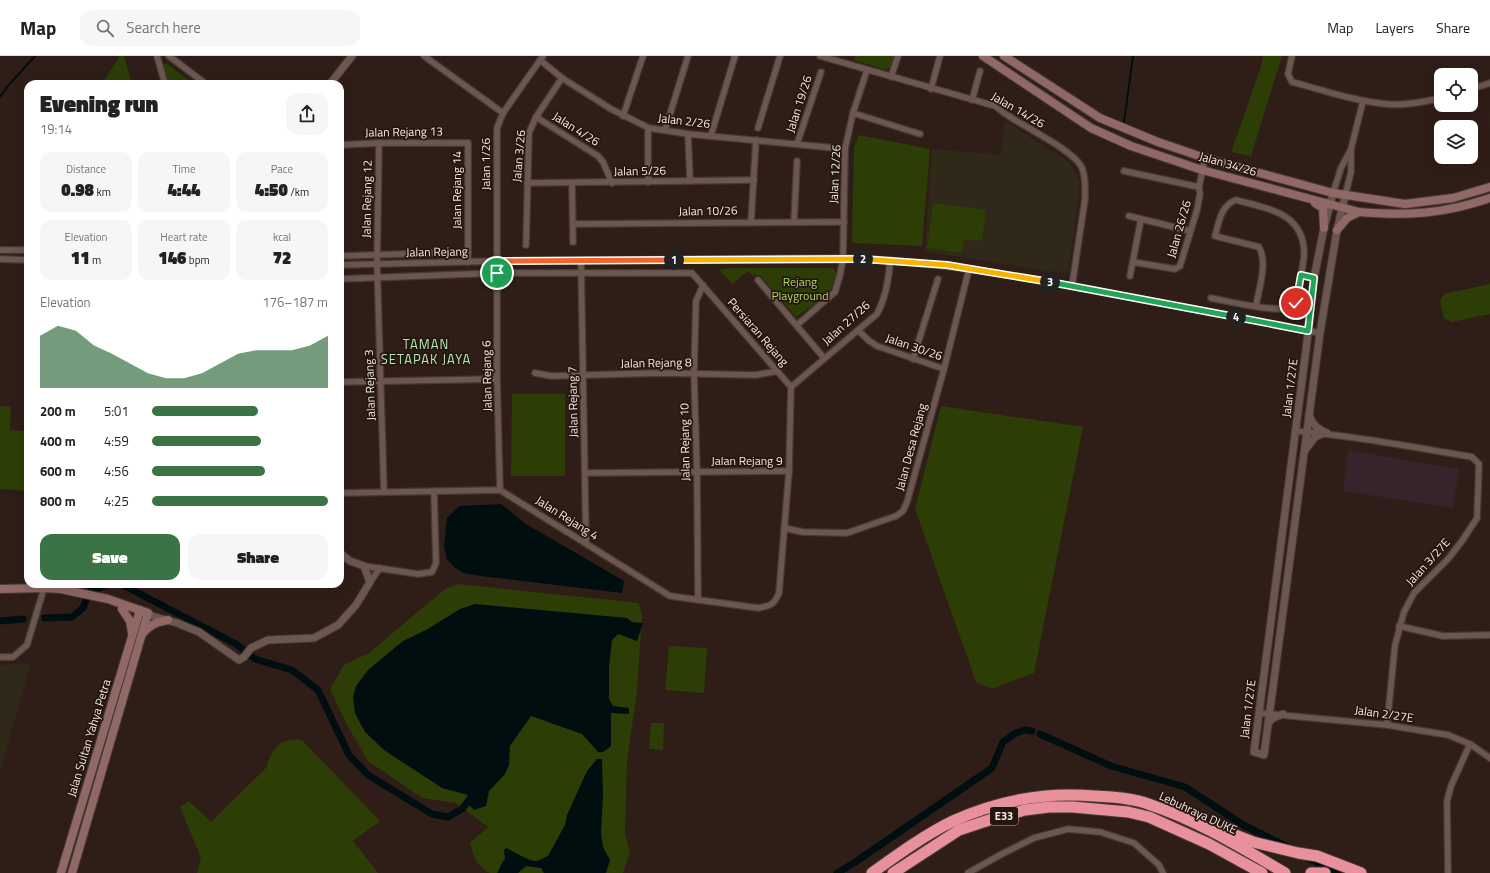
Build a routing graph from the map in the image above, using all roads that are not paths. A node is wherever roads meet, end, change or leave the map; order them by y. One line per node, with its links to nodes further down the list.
1 (157, 56): 21 (street)
2 (170, 56): 22 (street)
3 (352, 56): 23 (street)
4 (424, 56): 30 (street)
5 (643, 56): 32 (street)
6 (688, 56): 35 (street)
7 (736, 56): 39 (street)
8 (780, 56): 34 (street)
9 (820, 56): 16 (street, Jalan 14/26)
10 (898, 56): 19 (street)
11 (940, 56): 26 (street)
12 (983, 56): 49 (main road, Jalan 34/26)
13 (1004, 56): 47 (main road, Jalan 34/26)
14 (1292, 56): 29 (street)
15 (542, 58): 20 (street, Jalan 2/26); 30 (street, Jalan 1/26)
16 (867, 70): 19 (street, Jalan 14/26); 31 (street, Jalan 12/26)
17 (980, 71): 28 (street)
18 (821, 72): 43 (street, Jalan 19/26)
19 (891, 76): 26 (street, Jalan 14/26)
20 (562, 78): 32 (street, Jalan 2/26); 33 (street, Jalan 3/26)
21 (164, 80)
22 (201, 80)
23 (333, 80)
24 (1490, 83): 25 (street)
25 (1478, 87)
26 (931, 89): 28 (street, Jalan 14/26)
27 (1434, 99): 29 (street)
28 (972, 100): 103 (street, Jalan 14/26)
29 (1363, 101): 46 (street)
30 (502, 113): 86 (street, Jalan 1/26)
31 (853, 113): 38 (street); 45 (street, Jalan 12/26)
32 (623, 116): 35 (street, Jalan 2/26)
33 (536, 117): 55 (street, Jalan 3/26); 56 (street, Jalan 4/26)
34 (758, 128)
35 (665, 130): 37 (street, Jalan 2/26)
36 (648, 132): 54 (street)
37 (688, 134): 39 (street, Jalan 2/26); 52 (street)
38 (920, 134)
39 (711, 135): 40 (street, Jalan 2/26)
40 (756, 140): 43 (street, Jalan 2/26); 51 (street)
41 (379, 143): 42 (street, Jalan Rejang 13); 44 (street, Jalan Rejang 13); 80 (street, Jalan Rejang 12)
42 (468, 143): 79 (street, Jalan Rejang 14)
43 (797, 144): 45 (street, Jalan 2/26)
44 (344, 145)
45 (845, 148): 70 (street, Jalan 12/26)
46 (1351, 149): 59 (street); 60 (street)
47 (1205, 158): 49 (street, Jalan 26/26); 59 (main road, Jalan 34/26)
48 (797, 161): 69 (street)
49 (1202, 170): 57 (street, Jalan 26/26); 61 (main road, Jalan 34/26)
50 (1124, 171): 57 (street)
51 (754, 180): 52 (street, Jalan 5/26); 68 (street)
52 (690, 181): 54 (street, Jalan 5/26)
53 (572, 182): 55 (street, Jalan 5/26); 56 (street, Jalan 5/26); 71 (street)
54 (648, 182): 56 (street, Jalan 5/26)
55 (527, 183): 76 (street, Jalan 3/26)
56 (612, 183)
57 (1199, 187): 74 (street, Jalan 26/26)
58 (1490, 187): 60 (main road, Jalan 34/26)
59 (1333, 193): 60 (main road, Jalan 34/26); 63 (street)
60 (1345, 196): 64 (street)
61 (1308, 198): 63 (main road, Jalan 34/26); 72 (main road)
62 (1490, 198): 65 (main road, Jalan 34/26)
63 (1330, 204): 64 (main road, Jalan 34/26); 72 (street)
64 (1342, 208): 65 (main road, Jalan 34/26); 73 (street)
65 (1359, 212): 73 (main road)
66 (1129, 216): 67 (street)
67 (1141, 219): 74 (street); 89 (street)
68 (751, 222): 69 (street, Jalan 10/26); 71 (street, Jalan 10/26)
69 (794, 222): 70 (street, Jalan 10/26)
70 (844, 222): 82 (street, Jalan 12/26)
71 (573, 224): 75 (street)
72 (1324, 228): 98 (street, Jalan 1/27E)
73 (1337, 230): 109 (street, Jalan 1/27E)
74 (1190, 231): 89 (street, Jalan 26/26)
75 (573, 242)
76 (526, 245)
77 (0, 250): 78 (street)
78 (24, 250)
79 (468, 252): 80 (street); 88 (street, Jalan Rejang 14)
80 (378, 255): 81 (street); 90 (street, Jalan Rejang 12)
81 (344, 256)
82 (843, 258): 85 (street, Jalan Rejang); 87 (street, Jalan Rejang); 106 (street, Jalan 12/26)
83 (0, 260): 84 (street)
84 (24, 260)
85 (890, 260): 92 (street, Jalan Rejang); 107 (street, Jalan 27/26)
86 (497, 261): 87 (street, Jalan Rejang); 88 (street, Jalan Rejang); 93 (street, Jalan Rejang 6)
87 (581, 261): 94 (street, Jalan Rejang 7)
88 (468, 262): 90 (street, Jalan Rejang)
89 (1133, 262): 96 (street)
90 (378, 264): 91 (street, Jalan Rejang); 97 (street, Jalan Rejang 3)
91 (344, 265)
92 (969, 269): 103 (street, Jalan Rejang); 112 (street, Jalan Desa Rejang)
93 (497, 273): 94 (street, Persiaran Rejang); 97 (street, Persiaran Rejang); 117 (street, Jalan Rejang 6)
94 (581, 274): 102 (street, Persiaran Rejang); 116 (street, Jalan Rejang 7)
95 (1301, 275): 98 (street); 105 (street); 105 (street)
96 (1130, 276)
97 (378, 278): 99 (street, Persiaran Rejang); 119 (street, Jalan Rejang 3)
98 (1314, 278): 108 (street, Jalan 1/27E)
99 (344, 279)
100 (938, 279): 111 (street)
101 (758, 280): 106 (street)
102 (703, 285): 113 (street, Persiaran Rejang); 115 (street, Jalan Rejang 10)
103 (1072, 286): 108 (street, Jalan Rejang)
104 (1211, 298): 105 (street)
105 (1256, 306)
106 (797, 325): 110 (street)
107 (858, 330): 110 (street, Jalan 27/26); 111 (street, Jalan 30/26)
108 (1308, 331): 109 (street, Jalan Rejang); 122 (street, Jalan 1/27E)
109 (1320, 333): 121 (street, Jalan 1/27E)
110 (824, 358): 120 (street, Jalan 27/26)
111 (913, 359): 112 (street, Jalan 30/26)
112 (944, 369): 133 (street, Jalan Desa Rejang)
113 (778, 371): 115 (street, Jalan Rejang 8); 120 (street, Persiaran Rejang)
114 (535, 373): 116 (street, Jalan Rejang 8)
115 (694, 373): 116 (street, Jalan Rejang 8); 127 (street, Jalan Rejang 10)
116 (583, 375): 128 (street, Jalan Rejang 7)
117 (497, 379): 119 (street); 129 (street, Jalan Rejang 6)
118 (344, 382): 119 (street)
119 (381, 382): 131 (street, Jalan Rejang 3)
120 (791, 386): 126 (street)
121 (1309, 414): 123 (street, Jalan 1/27E); 124 (street)
122 (1295, 431): 123 (street); 156 (street, Jalan 1/27E)
123 (1307, 432): 124 (street); 125 (street, Jalan 1/27E)
124 (1325, 433): 125 (street); 150 (street, Jalan 3/27E)
125 (1304, 451): 155 (street, Jalan 1/27E)
126 (789, 471): 127 (street, Jalan Rejang 9); 133 (street)
127 (697, 472): 128 (street, Jalan Rejang 9); 140 (street, Jalan Rejang 10)
128 (585, 473): 134 (street, Jalan Rejang 7)
129 (500, 490): 130 (street); 134 (street, Jalan Rejang 4)
130 (434, 491): 131 (street); 137 (street)
131 (384, 492): 132 (street)
132 (344, 493)
133 (784, 528): 145 (street, Jalan Rejang 4)
134 (586, 543): 144 (street, Jalan Rejang 4)
135 (344, 556): 136 (street)
136 (364, 566): 137 (street); 138 (street)
137 (380, 568): 138 (street)
138 (370, 582): 149 (street)
139 (0, 589): 141 (main road)
140 (698, 589): 144 (street); 145 (street)
141 (44, 590): 142 (main road); 143 (main road); 154 (street)
142 (0, 593)
143 (92, 597): 146 (main road); 147 (main road)
144 (686, 599): 145 (street, Jalan Rejang 4)
145 (700, 601)
146 (122, 609): 147 (main road); 151 (main road)
147 (139, 613): 148 (main road); 151 (main road, Jalan Sultan Yahya Petra)
148 (149, 615): 149 (street); 152 (main road, Jalan Sultan Yahya Petra)
149 (168, 620): 152 (main road)
150 (1399, 626): 153 (street); 160 (street, Jalan 3/27E)
151 (132, 634): 166 (main road, Jalan Sultan Yahya Petra)
152 (142, 635): 167 (main road, Jalan Sultan Yahya Petra)
153 (1490, 635)
154 (0, 657)
155 (1271, 703): 157 (street, Jalan 1/27E); 158 (street)
156 (1259, 713): 157 (street, Jalan 2/27E); 159 (street, Jalan 1/27E)
157 (1270, 714): 158 (street, Jalan 2/27E); 159 (street, Jalan 1/27E)
158 (1284, 714): 159 (street); 160 (street, Jalan 2/27E)
159 (1268, 723)
160 (1387, 725): 161 (street, Jalan 2/27E)
161 (1470, 744): 162 (street, Jalan 2/27E); 179 (street)
162 (1490, 758)
163 (1150, 804): 164 (highway); 165 (highway, Lebuhraya DUKE / E33); 168 (highway, Lebuhraya DUKE / E33)
164 (1298, 853): 177 (highway); 178 (highway)
165 (1270, 864): 173 (highway, Lebuhraya DUKE / E33); 174 (highway)
166 (61, 873)
167 (72, 873)
168 (872, 873)
169 (893, 873): 172 (highway, Lebuhraya DUKE / E33)
170 (968, 873): 171 (street)
171 (1163, 873)
172 (1262, 873)
173 (1285, 873)
174 (1293, 873)
175 (1312, 873): 176 (highway)
176 (1325, 873)
177 (1342, 873)
178 (1361, 873)
179 (1448, 873)

